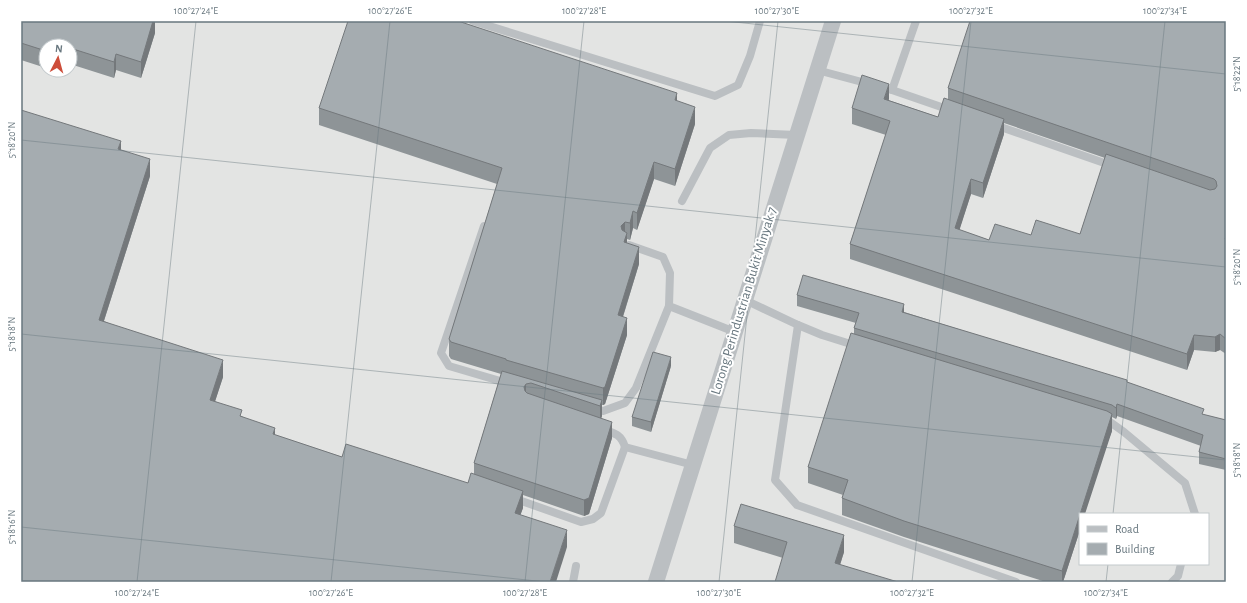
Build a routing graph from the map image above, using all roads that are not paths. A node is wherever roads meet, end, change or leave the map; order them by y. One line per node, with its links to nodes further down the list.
1 (473, 21): 2 (lane)
2 (760, 21)
3 (833, 21): 5 (street, Lorong Perindustrian Bukit Minyak 7)
4 (916, 21): 6 (lane)
5 (817, 70): 6 (lane); 9 (street, Lorong Perindustrian Bukit Minyak 7)
6 (892, 90): 7 (lane)
7 (959, 113)
8 (989, 123): 10 (lane)
9 (796, 135): 11 (lane); 14 (street, Lorong Perindustrian Bukit Minyak 7)
10 (1123, 169)
11 (682, 201)
12 (484, 226): 19 (lane)
13 (626, 244): 15 (lane)
14 (745, 300): 16 (lane); 17 (street, Lorong Perindustrian Bukit Minyak 7)
15 (669, 306): 17 (lane); 20 (lane)
16 (798, 325): 18 (lane); 31 (lane)
17 (735, 332): 24 (street, Lorong Perindustrian Bukit Minyak 7)
18 (867, 349)
19 (518, 386)
20 (587, 406)
21 (1095, 417): 26 (lane)
22 (595, 427): 23 (lane)
23 (625, 447): 24 (lane); 25 (lane)
24 (693, 465): 30 (street, Lorong Perindustrian Bukit Minyak 7)
25 (506, 496)
26 (1195, 513)
27 (1181, 565): 32 (lane)
28 (576, 566): 29 (lane)
29 (573, 582)
30 (656, 582)
31 (1016, 582)
32 (1172, 582)

